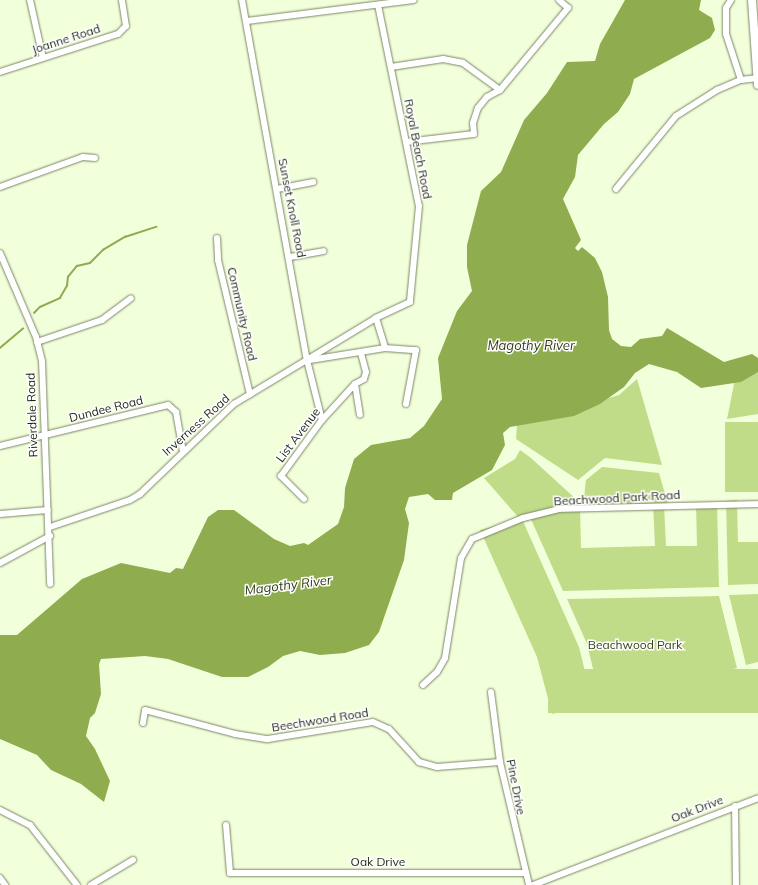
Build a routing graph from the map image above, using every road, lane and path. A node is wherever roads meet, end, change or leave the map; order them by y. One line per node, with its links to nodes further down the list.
1 (30, 0): 11 (street)
2 (122, 0): 11 (street, Joanne Road)
3 (242, 0): 9 (street, Sunset Knoll Road)
4 (414, 0): 8 (street)
5 (559, 0): 17 (street)
6 (731, 0): 15 (street)
7 (752, 0): 10 (main road)
8 (378, 5): 9 (street); 12 (street, Royal Beach Road)
9 (247, 21): 22 (street, Sunset Knoll Road)
10 (756, 23): 14 (main road)
11 (43, 58): 13 (street, Joanne Road)
12 (390, 67): 17 (street); 18 (street, Royal Beach Road)
13 (0, 72)
14 (758, 78): 15 (street); 16 (main road)
15 (741, 80): 23 (street)
16 (758, 84)
17 (500, 90): 18 (street)
18 (406, 142): 29 (street, Royal Beach Road)
19 (95, 158): 21 (street)
20 (312, 182): 22 (street)
21 (0, 187)
22 (277, 189): 27 (street, Sunset Knoll Road)
23 (616, 190)
24 (217, 238): 35 (street, Community Road)
25 (323, 251): 27 (street)
26 (0, 253): 30 (street, Riverdale Road)
27 (290, 257): 33 (street, Sunset Knoll Road)
28 (131, 298): 30 (street)
29 (376, 318): 31 (street); 33 (street, Inverness Road)
30 (37, 342): 39 (street, Riverdale Road)
31 (385, 348): 32 (street); 36 (street)
32 (361, 353): 33 (street); 34 (street, List Avenue)
33 (307, 360): 35 (street, Inverness Road); 38 (street, Sunset Knoll Road)
34 (355, 384): 37 (street); 38 (street, List Avenue)
35 (250, 394): 41 (street, Inverness Road)
36 (406, 404)
37 (360, 415)
38 (322, 420): 42 (street, List Avenue)
39 (44, 436): 40 (street, Dundee Road); 41 (street, Dundee Road); 44 (street, Riverdale Road)
40 (0, 446)
41 (184, 450): 46 (street, Inverness Road)
42 (304, 499)
43 (758, 504): 50 (street, Beachwood Park Road)
44 (48, 510): 45 (street); 46 (street, Riverdale Road)
45 (0, 514)
46 (50, 527): 47 (street, Riverdale Road)
47 (50, 536): 48 (street); 49 (street, Riverdale Road)
48 (0, 563)
49 (50, 584)
50 (424, 685)
51 (491, 692): 53 (street, Pine Drive)
52 (143, 723): 53 (street, Beechwood Road)
53 (500, 762): 59 (street, Pine Drive)
54 (758, 798): 55 (street, Oak Drive)
55 (735, 806): 65 (street, Oak Drive); 66 (street)
56 (0, 810): 62 (street)
57 (226, 825): 59 (street, Oak Drive)
58 (133, 860): 63 (street)
59 (525, 873): 64 (street, Pine Drive)
60 (0, 878): 61 (street)
61 (5, 885)
62 (77, 885)
63 (91, 885)
64 (529, 885)
65 (533, 885)
66 (736, 885)

